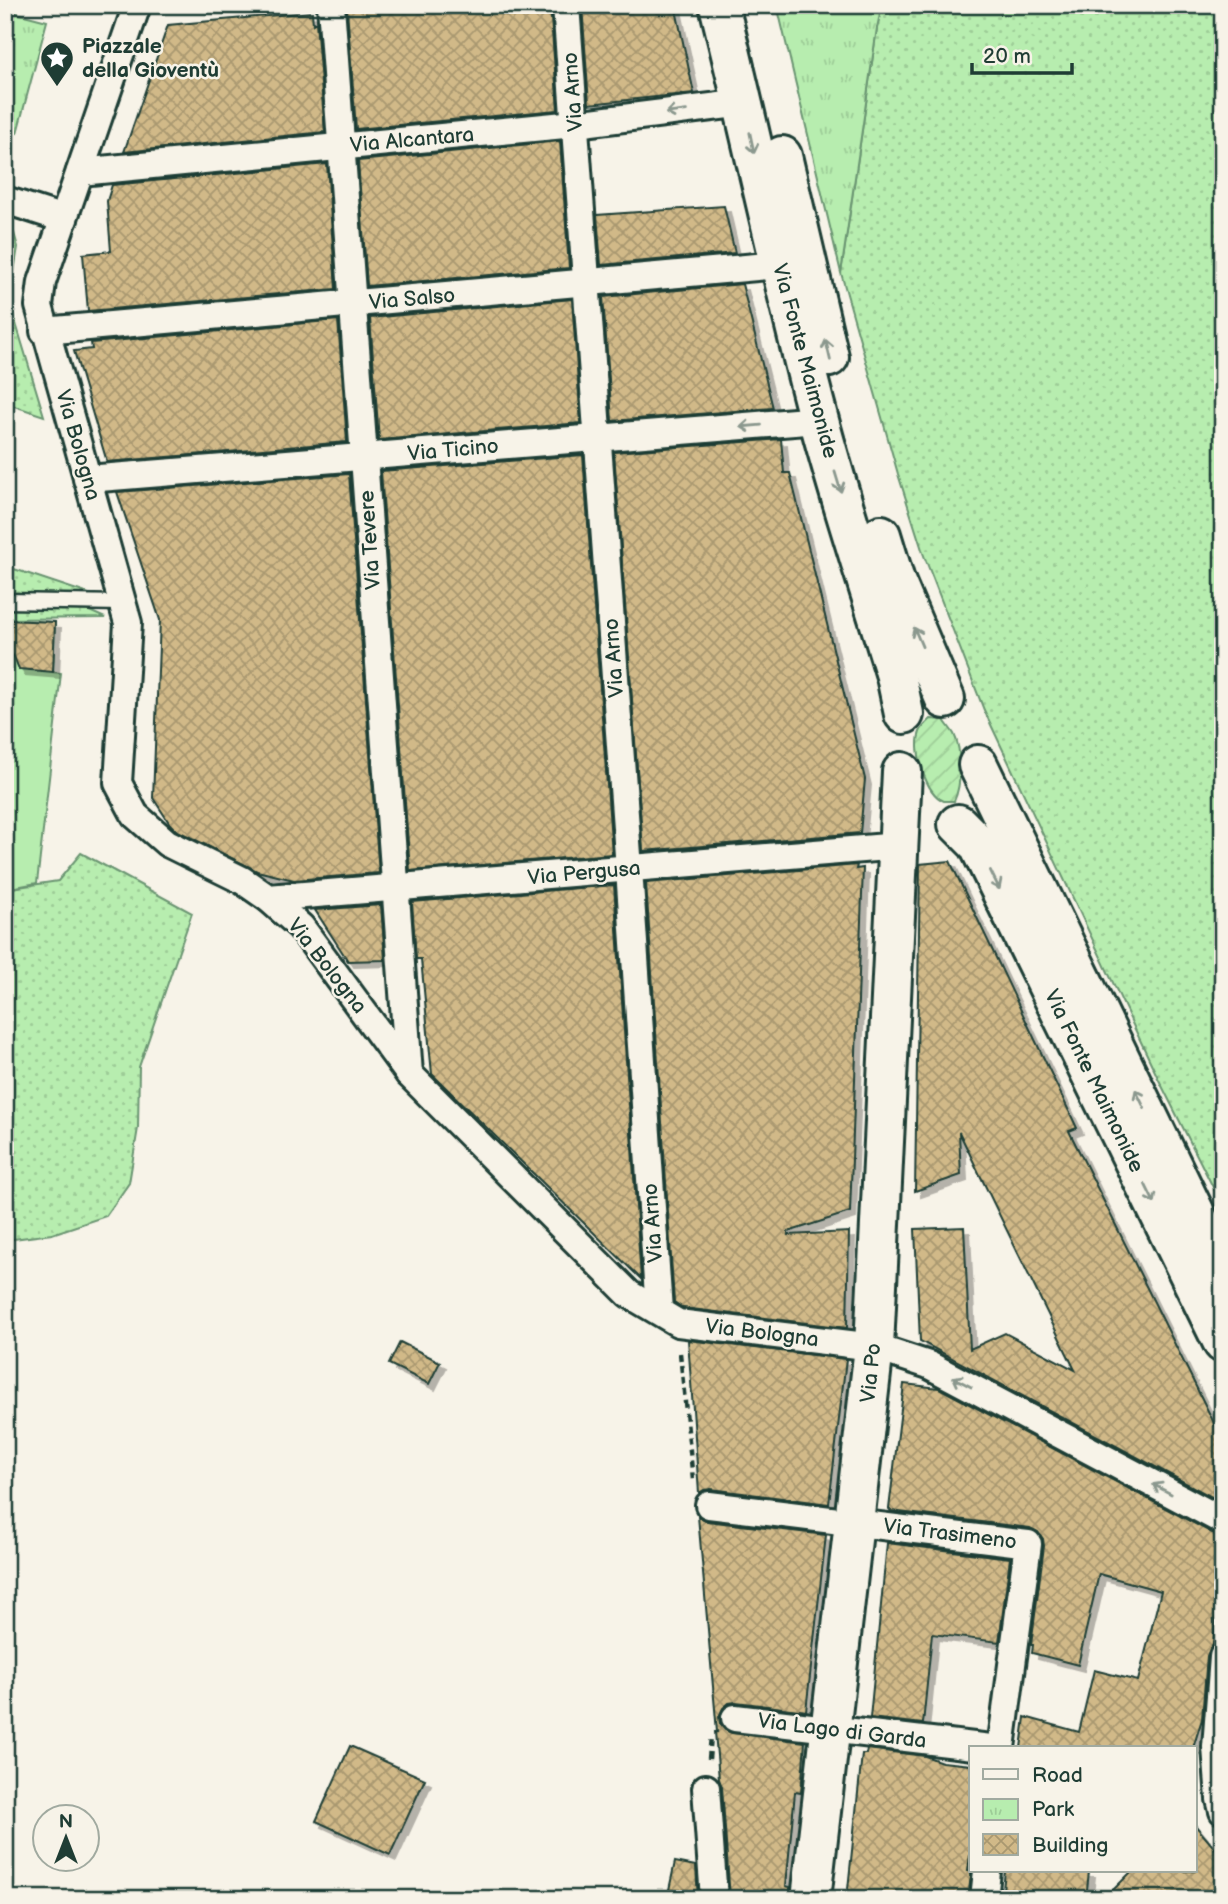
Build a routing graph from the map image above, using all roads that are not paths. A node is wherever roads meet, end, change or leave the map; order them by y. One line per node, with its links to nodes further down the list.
1 (137, 5): 9 (street, Via Bologna)
2 (331, 5): 8 (street, Via Tevere)
3 (566, 5): 7 (street, Via Arno)
4 (719, 5): 6 (street, Via Fonte Maimonide)
5 (746, 5): 23 (street, Via Fonte Maimonide, one-way to 5)
6 (744, 103): 7 (street, Via Alcantara, one-way to 7); 12 (street, Via Fonte Maimonide, one-way to 12)
7 (575, 124): 8 (street, Via Alcantara); 13 (street, Via Arno)
8 (341, 147): 9 (street, Via Alcantara); 14 (street, Via Tevere)
9 (80, 172): 11 (street, Via Bologna)
10 (5, 200): 11 (street)
11 (64, 219): 15 (street, Via Bologna)
12 (779, 265): 13 (street, Via Salso); 16 (street, Via Fonte Maimonide)
13 (587, 283): 14 (street, Via Salso); 17 (street, Via Arno)
14 (353, 304): 15 (street, Via Salso); 18 (street, Via Tevere)
15 (44, 331): 19 (street, Via Bologna)
16 (819, 420): 17 (street, Via Ticino, one-way to 17); 22 (street, Via Fonte Maimonide, one-way to 22)
17 (598, 438): 18 (street, Via Ticino); 27 (street, Via Arno)
18 (364, 457): 19 (street, Via Ticino); 28 (street, Via Tevere)
19 (87, 480): 21 (street, Via Bologna)
20 (5, 601): 21 (lane)
21 (123, 603): 29 (street, Via Bologna)
22 (904, 714): 23 (street); 24 (street, Via Fonte Maimonide)
23 (965, 732): 25 (street); 31 (street, Via Fonte Maimonide, one-way to 23)
24 (902, 772): 25 (street, Via Fonte Maimonide); 26 (street, Via Po)
25 (950, 826): 26 (street); 33 (street, Via Fonte Maimonide, one-way to 33)
26 (899, 846): 27 (street, Via Pergusa); 34 (street, Via Po)
27 (629, 869): 28 (street, Via Pergusa); 32 (street, Via Arno)
28 (395, 888): 29 (street, Via Pergusa); 30 (street, Via Tevere)
29 (268, 898): 30 (street, Via Bologna)
30 (409, 1074): 32 (street, Via Bologna)
31 (1223, 1271)
32 (668, 1317): 34 (street, Via Bologna)
33 (1223, 1343)
34 (874, 1347): 36 (street, Via Bologna, one-way to 34); 37 (street, Via Po)
35 (709, 1505): 37 (street, Via Trasimeno)
36 (1223, 1521)
37 (854, 1522): 40 (street, Via Po); 42 (street, Via Trasimeno)
38 (1223, 1657): 44 (street)
39 (735, 1718): 40 (street, Via Lago di Garda)
40 (831, 1729): 41 (street, Via Lago di Garda); 47 (street, Via Po)
41 (974, 1746)
42 (1001, 1746)
43 (706, 1788): 46 (street)
44 (1223, 1811)
45 (987, 1872): 48 (street)
46 (714, 1899)
47 (811, 1899)
48 (984, 1899)

